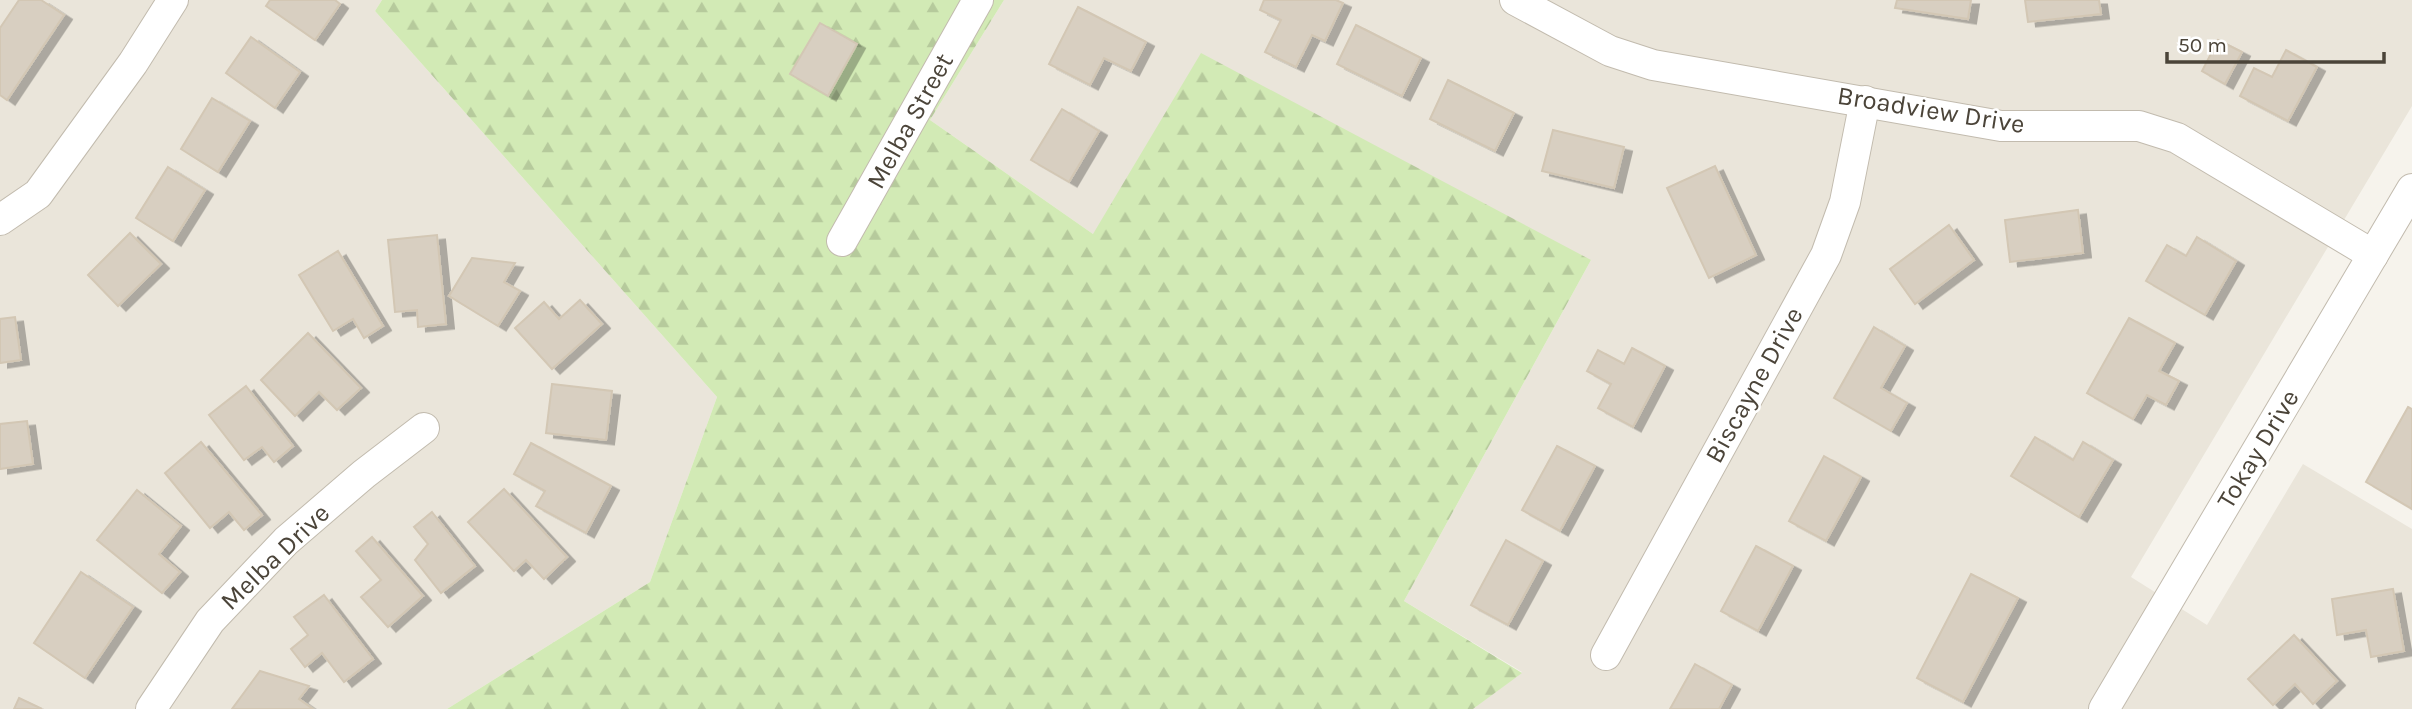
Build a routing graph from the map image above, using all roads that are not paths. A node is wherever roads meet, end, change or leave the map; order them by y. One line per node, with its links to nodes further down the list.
1 (173, 0): 6 (street)
2 (978, 0): 7 (street, Melba Street)
3 (1515, 0): 4 (street, Broadview Drive)
4 (1865, 101): 8 (street, Broadview Drive); 10 (street, Biscayne Drive)
5 (2412, 189): 8 (street, Tokay Drive)
6 (0, 220)
7 (842, 241)
8 (2373, 255): 12 (street, Tokay Drive)
9 (424, 428): 11 (street, Melba Drive)
10 (1606, 654)
11 (151, 709)
12 (2104, 709)

